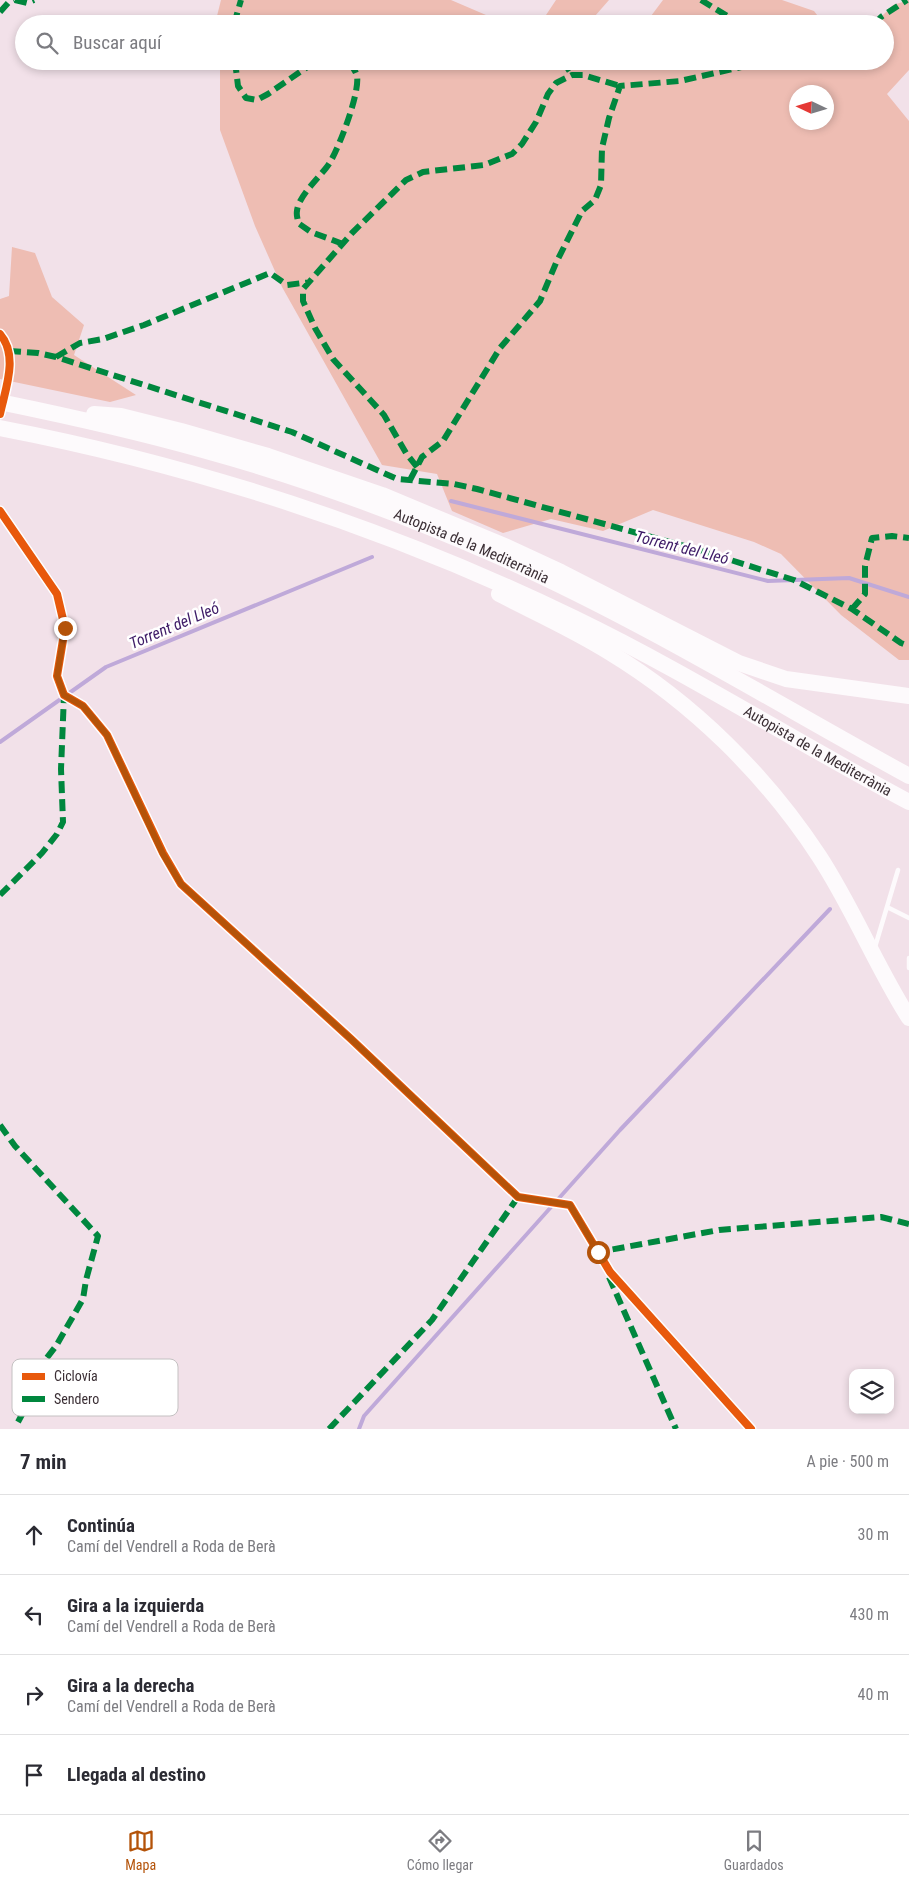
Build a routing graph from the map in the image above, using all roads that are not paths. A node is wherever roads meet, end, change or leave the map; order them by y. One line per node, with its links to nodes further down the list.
1 (0, 334): 4 (street)
2 (0, 402): 3 (highway, Autopista de la Mediterrània)
3 (29, 408): 8 (highway); 9 (highway, Autopista de la Mediterrània)
4 (0, 414)
5 (0, 428): 7 (highway, Autopista de la Mediterrània)
6 (0, 511): 18 (street)
7 (416, 549): 10 (highway, Autopista de la Mediterrània); 14 (highway)
8 (909, 696)
9 (909, 776)
10 (909, 802)
11 (898, 870): 12 (lane)
12 (887, 907): 13 (lane); 14 (lane)
13 (909, 918)
14 (873, 953): 17 (highway)
15 (909, 958): 16 (lane)
16 (909, 968)
17 (909, 1018)
18 (751, 1429)

